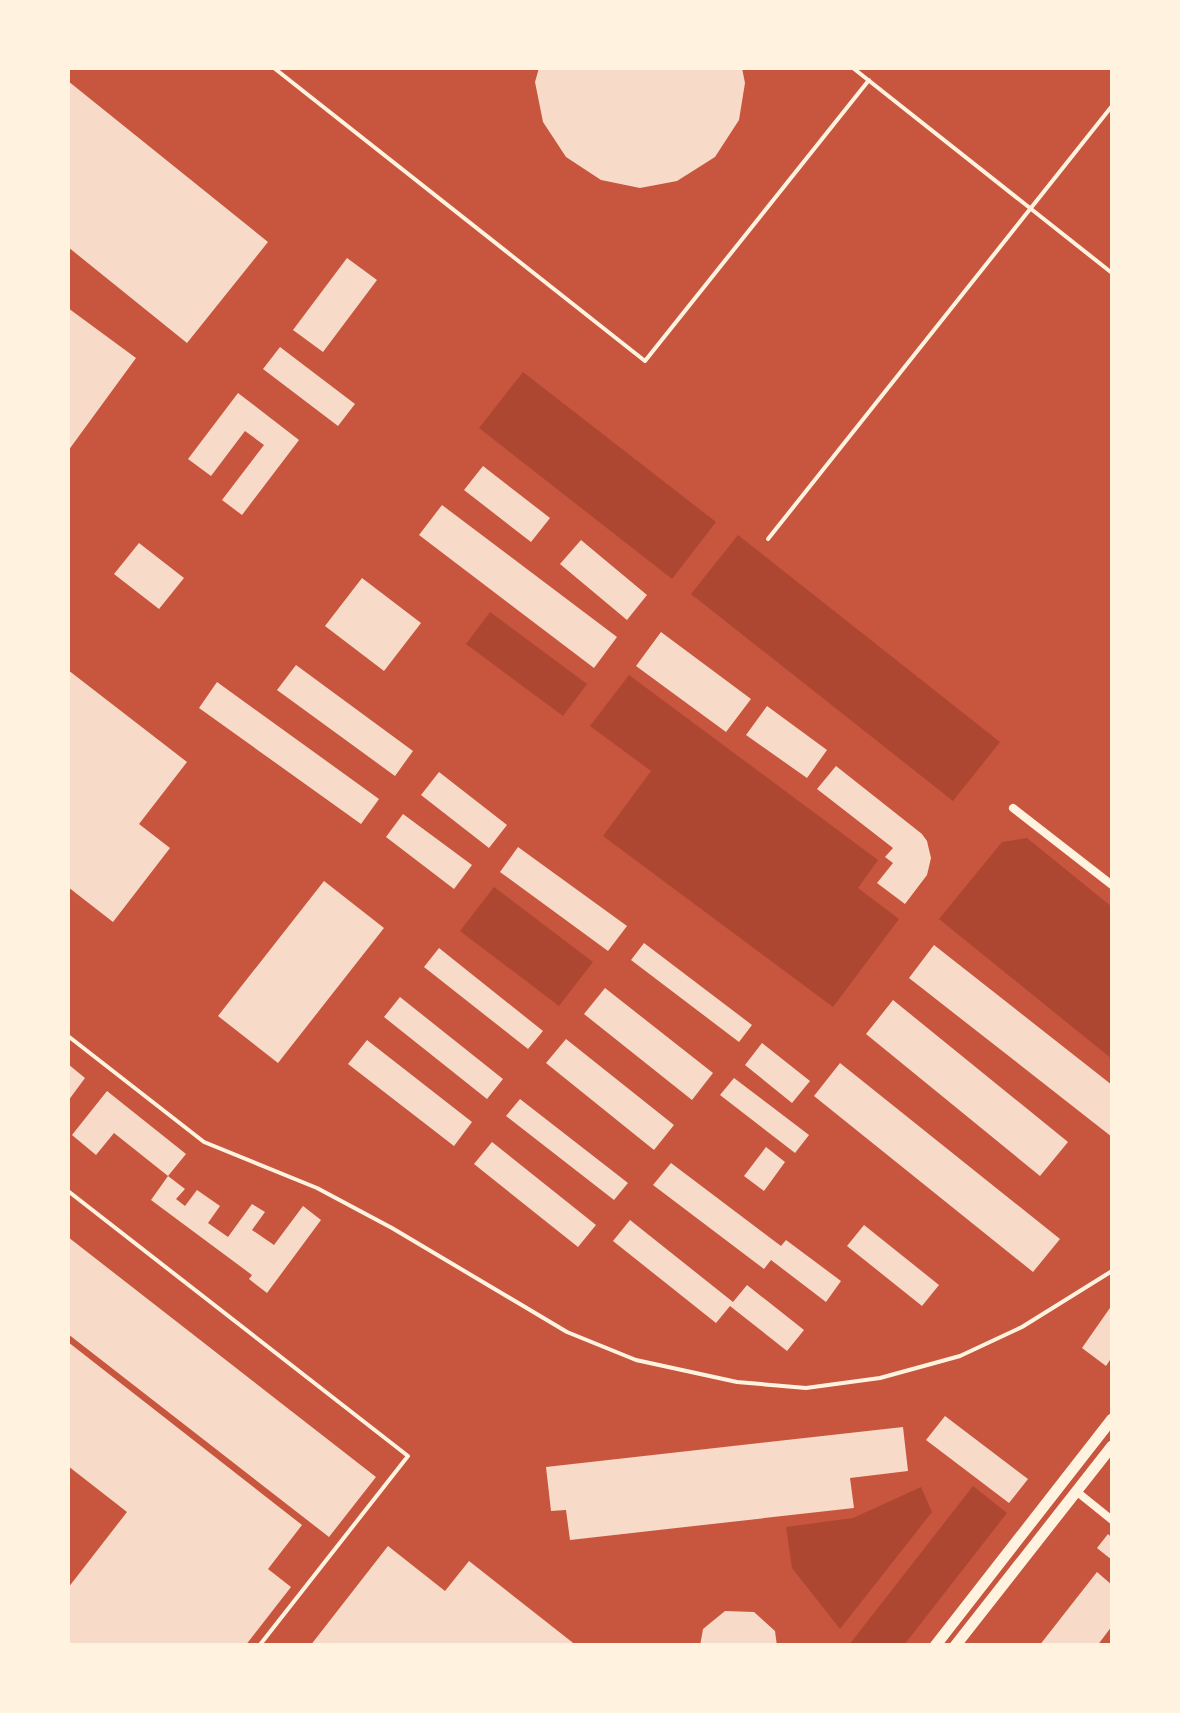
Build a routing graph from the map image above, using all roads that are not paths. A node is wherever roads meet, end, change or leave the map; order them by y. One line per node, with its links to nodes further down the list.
1 (274, 68): 3 (lane)
2 (853, 68): 3 (lane)
3 (869, 80): 5 (lane)
4 (1112, 106): 5 (lane)
5 (1031, 208): 6 (lane); 7 (lane)
6 (1112, 273)
7 (768, 539)
8 (1013, 808): 9 (street)
9 (1112, 885)
10 (68, 1036): 12 (lane)
11 (68, 1190): 17 (lane)
12 (1112, 1270)
13 (1112, 1419): 18 (main road)
14 (1112, 1446): 15 (main road)
15 (1076, 1491): 16 (street); 19 (main road)
16 (1112, 1520)
17 (259, 1646)
18 (935, 1646)
19 (956, 1646)

